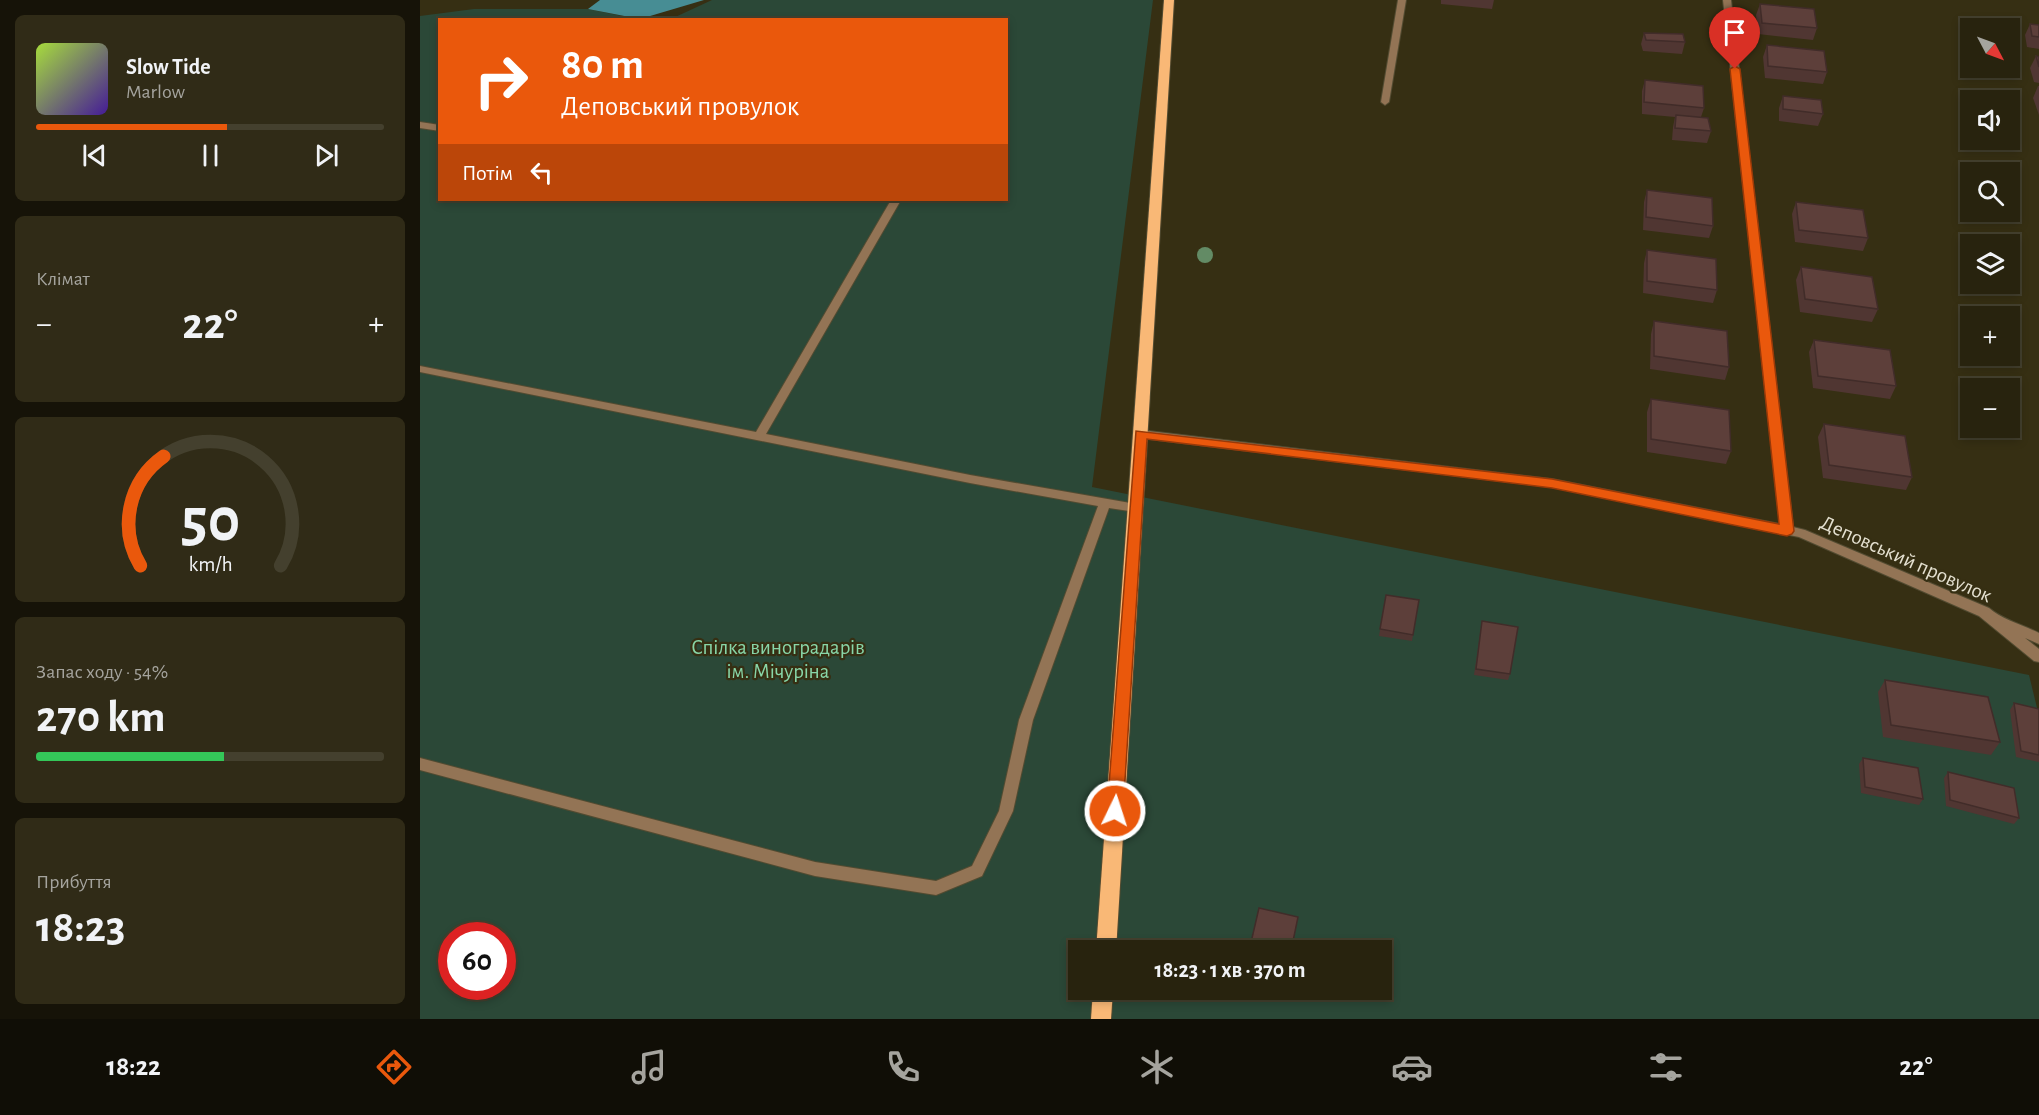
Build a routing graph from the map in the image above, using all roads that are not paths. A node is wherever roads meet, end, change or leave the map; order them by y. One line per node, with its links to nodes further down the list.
1 (1169, 0): 9 (main road)
2 (1402, 0): 4 (street)
3 (1727, 0): 13 (street)
4 (1385, 102)
5 (420, 125): 6 (street)
6 (438, 128)
7 (895, 201): 10 (street)
8 (420, 369): 10 (street)
9 (1140, 434): 12 (main road); 13 (street, Деповський провулок)
10 (759, 437): 11 (street)
11 (1105, 503): 12 (street); 17 (street)
12 (1136, 508): 18 (main road)
13 (1787, 531): 14 (street, Деповський провулок)
14 (1984, 612): 15 (street); 16 (street, Деповський провулок)
15 (2039, 639)
16 (2039, 657)
17 (420, 764)
18 (1107, 940)
19 (1102, 1000): 20 (main road)
20 (1101, 1019)

